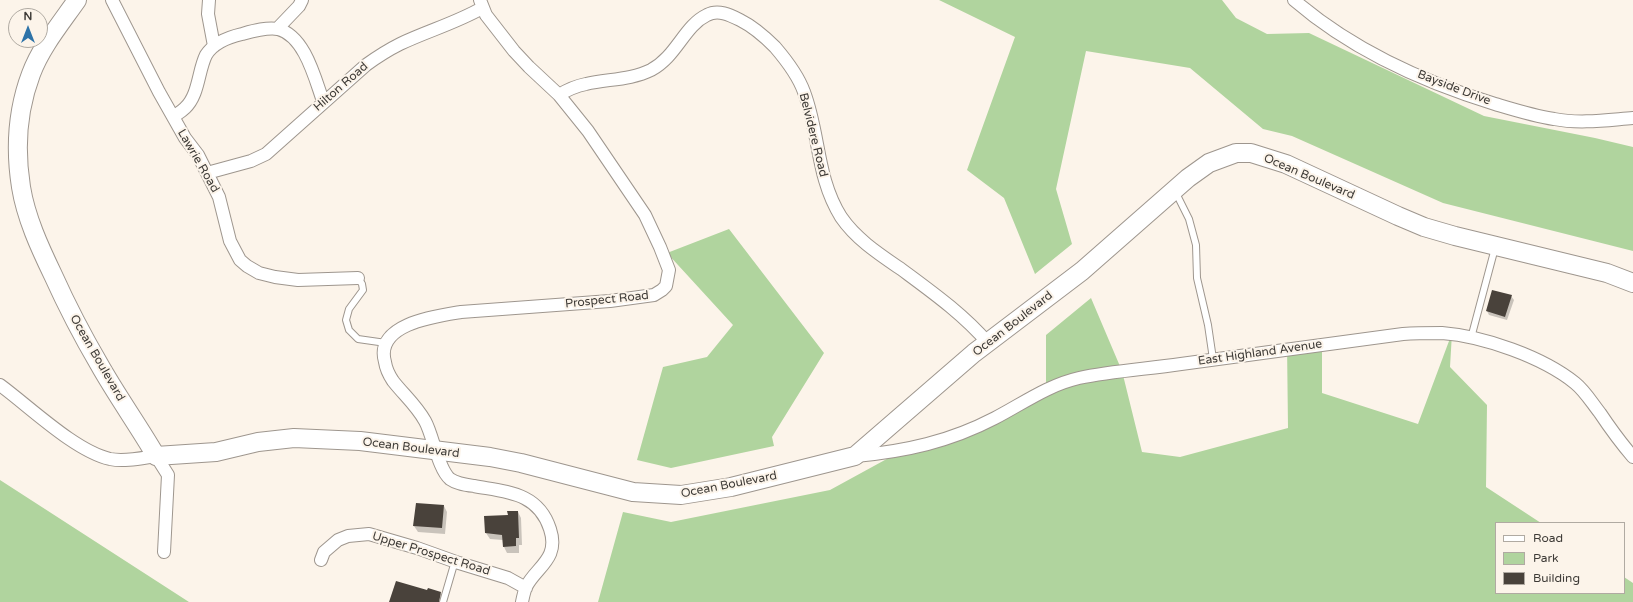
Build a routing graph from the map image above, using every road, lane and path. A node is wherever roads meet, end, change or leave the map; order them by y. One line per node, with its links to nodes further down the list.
1 (77, 0): 24 (street, Ocean Boulevard)
2 (112, 0): 11 (street, Lawrie Road)
3 (209, 0): 8 (street)
4 (302, 0): 7 (street)
5 (1294, 0): 12 (street, Bayside Drive)
6 (481, 4): 9 (street, Prospect Road); 10 (street, Hilton Road)
7 (277, 29): 8 (street); 10 (street)
8 (214, 46): 11 (street)
9 (559, 95): 19 (street, Prospect Road); 20 (street, Belvidere Road)
10 (323, 102): 13 (street, Hilton Road)
11 (173, 117): 13 (street, Lawrie Road)
12 (1633, 118)
13 (207, 173): 16 (street, Lawrie Road)
14 (1175, 189): 15 (street, Ocean Boulevard); 20 (street, Ocean Boulevard); 21 (lane)
15 (1496, 246): 17 (street, Ocean Boulevard); 18 (lane)
16 (358, 278): 19 (lane)
17 (1633, 283)
18 (1471, 338): 21 (street, East Highland Avenue); 26 (street, East Highland Avenue)
19 (386, 343): 23 (street)
20 (988, 343): 25 (street, Ocean Boulevard)
21 (1213, 359): 25 (street, East Highland Avenue)
22 (0, 385): 24 (street)
23 (436, 451): 24 (street, Ocean Boulevard); 25 (street, Ocean Boulevard); 30 (street)
24 (156, 456): 27 (street)
25 (856, 456)
26 (1633, 457)
27 (164, 552)
28 (321, 560): 29 (street, Upper Prospect Road)
29 (455, 561): 30 (street, Upper Prospect Road); 31 (lane)
30 (526, 588): 32 (street)
31 (443, 602)
32 (522, 602)

